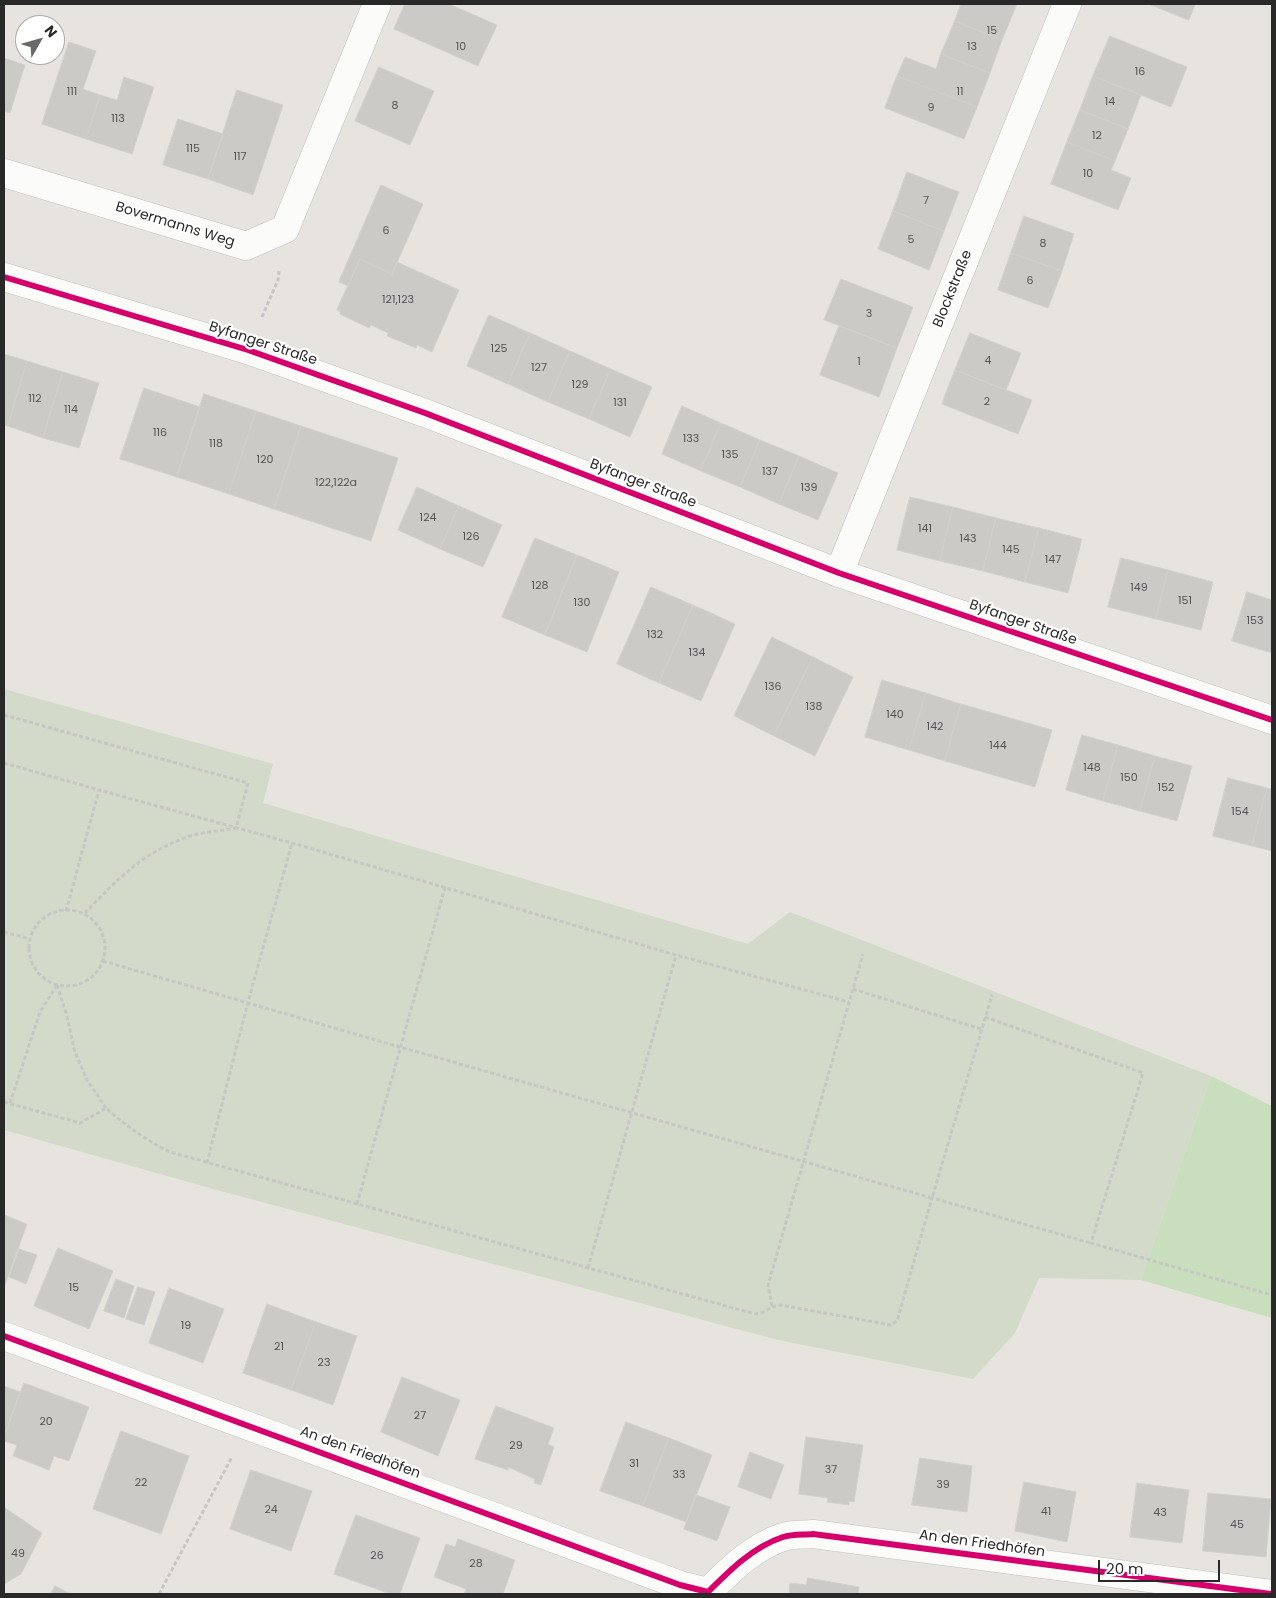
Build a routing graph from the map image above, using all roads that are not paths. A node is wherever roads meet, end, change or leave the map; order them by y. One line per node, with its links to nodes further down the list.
1 (377, 4): 3 (street, Bovermanns Weg)
2 (1067, 4): 5 (street, Blockstraße)
3 (4, 173)
4 (4, 278): 5 (street, Byfanger Straße)
5 (839, 573): 6 (street, Byfanger Straße)
6 (1272, 720)
7 (4, 1336): 8 (street, An den Friedhöfen)
8 (709, 1593): 9 (street, An den Friedhöfen)
9 (1271, 1594)

